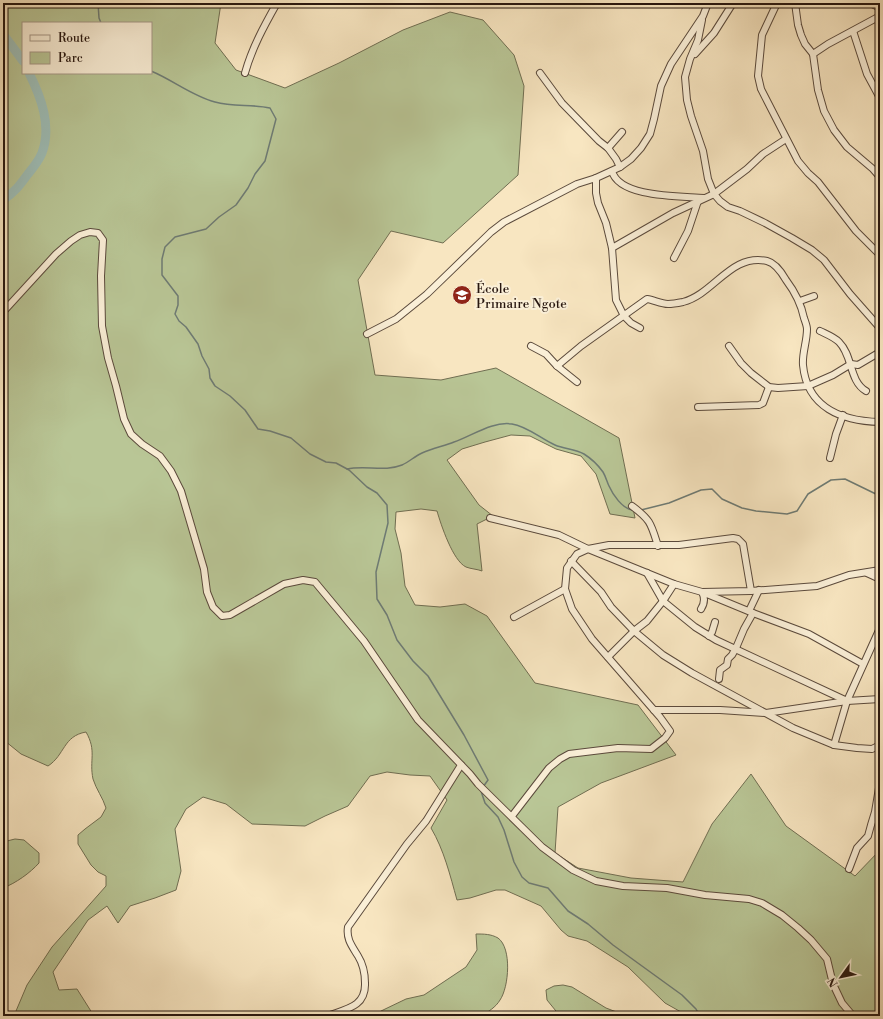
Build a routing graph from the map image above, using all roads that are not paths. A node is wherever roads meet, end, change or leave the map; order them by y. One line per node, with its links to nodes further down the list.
1 (277, 3): 13 (street)
2 (708, 3): 8 (street)
3 (733, 3): 12 (street)
4 (777, 3): 17 (street)
5 (795, 3): 11 (street)
6 (870, 3): 7 (street)
7 (880, 8)
8 (703, 16): 12 (street); 19 (street)
9 (880, 16): 10 (street)
10 (853, 31): 11 (street); 15 (street)
11 (813, 54): 21 (street)
12 (690, 60): 23 (street)
13 (245, 73)
14 (540, 73): 18 (street)
15 (880, 98)
16 (622, 132): 18 (street)
17 (786, 139): 23 (street); 27 (street)
18 (608, 148): 19 (street)
19 (620, 167): 20 (street)
20 (612, 171): 22 (street); 24 (street)
21 (880, 177)
22 (596, 178): 26 (street); 36 (street)
23 (714, 194): 24 (street); 34 (street)
24 (705, 198): 25 (street)
25 (698, 201): 26 (street); 28 (street)
26 (612, 248): 32 (street)
27 (879, 251)
28 (674, 258)
29 (814, 296): 30 (street)
30 (800, 301): 32 (street); 44 (street)
31 (3, 312): 82 (street)
32 (624, 316): 33 (street); 41 (street)
33 (640, 328)
34 (880, 328)
35 (820, 331): 40 (street)
36 (367, 334)
37 (531, 346): 41 (street)
38 (729, 346): 43 (street)
39 (880, 352): 40 (street)
40 (851, 364): 44 (street); 45 (street)
41 (557, 366): 42 (street)
42 (577, 382)
43 (769, 386): 44 (street); 46 (street)
44 (808, 386): 47 (street)
45 (866, 391)
46 (698, 407)
47 (843, 415): 48 (street); 49 (street)
48 (880, 422)
49 (830, 458)
50 (632, 506): 52 (street)
51 (490, 518): 53 (street)
52 (658, 546): 53 (street); 62 (street)
53 (588, 550): 54 (street); 57 (street)
54 (572, 561): 60 (street); 70 (street)
55 (880, 570): 56 (street)
56 (866, 572): 58 (street); 61 (street)
57 (647, 573): 59 (street); 64 (street)
58 (880, 579)
59 (674, 584): 63 (street); 64 (street)
60 (565, 589): 67 (street); 73 (street)
61 (759, 590): 62 (street); 66 (street)
62 (750, 591): 63 (street)
63 (702, 592): 65 (street); 66 (street)
64 (663, 601): 70 (street); 71 (street)
65 (701, 609)
66 (751, 612): 72 (street); 74 (street)
67 (514, 617)
68 (715, 622): 71 (street)
69 (880, 628): 74 (street)
70 (634, 631): 73 (street); 79 (street)
71 (709, 636): 72 (street)
72 (736, 648): 75 (street); 77 (street)
73 (608, 657): 78 (street)
74 (863, 664): 77 (street)
75 (719, 679)
76 (880, 699): 77 (street)
77 (847, 701): 79 (street); 80 (street)
78 (654, 710): 79 (street); 84 (street)
79 (766, 712): 80 (street)
80 (834, 745): 81 (street)
81 (880, 746)
82 (461, 765): 84 (street); 86 (street)
83 (880, 782): 85 (street)
84 (512, 816): 87 (street)
85 (849, 869)
86 (327, 1016)
87 (853, 1016)

